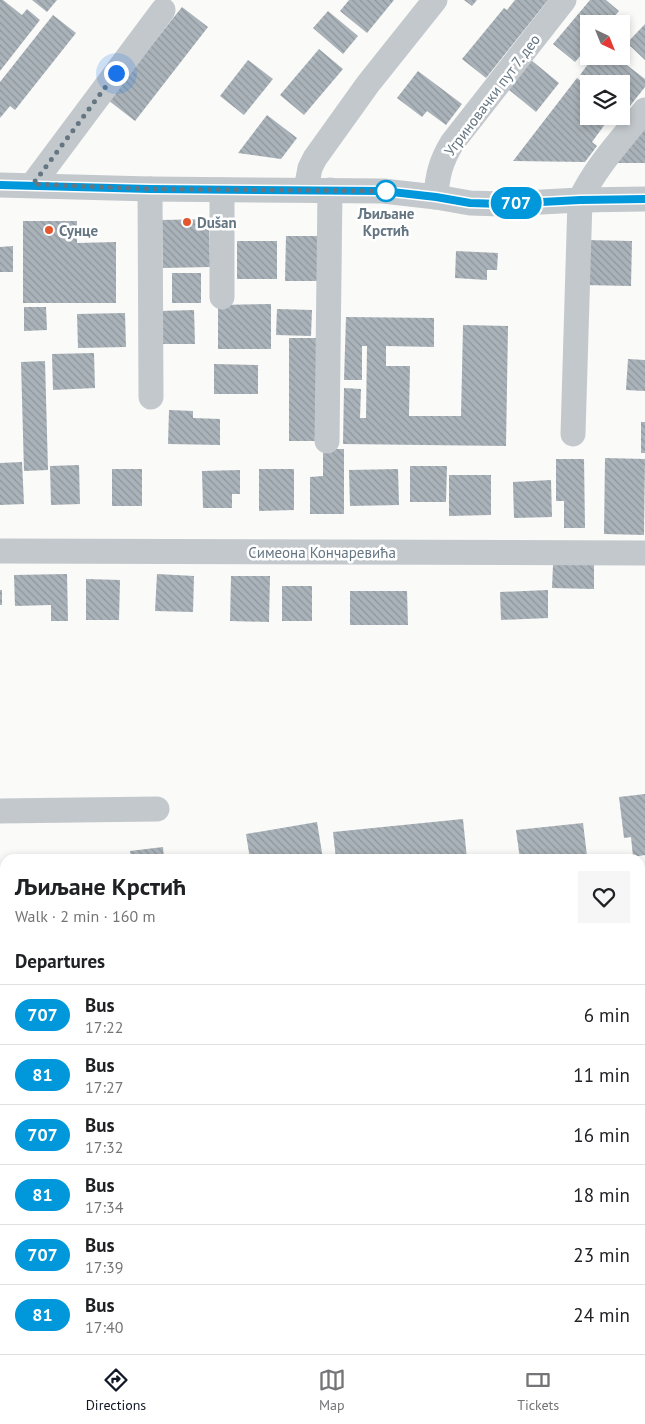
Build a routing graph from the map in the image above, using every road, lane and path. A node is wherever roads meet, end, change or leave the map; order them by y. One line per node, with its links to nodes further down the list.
1 (564, 0): 10 (street, Угриновачки пут 7. део)
2 (433, 1): 9 (street)
3 (163, 10): 5 (street)
4 (645, 110): 12 (street)
5 (33, 184): 6 (street); 7 (street)
6 (0, 185)
7 (150, 189): 8 (street); 14 (street)
8 (222, 190): 9 (street); 13 (street)
9 (318, 190): 10 (street); 16 (street)
10 (436, 197): 12 (street)
11 (645, 199): 12 (street)
12 (580, 200): 15 (street)
13 (222, 297)
14 (151, 397)
15 (573, 434)
16 (327, 441)
17 (0, 551): 18 (street, Симеона Кончаревића)
18 (645, 553)
19 (157, 809): 20 (street)
20 (0, 811)

